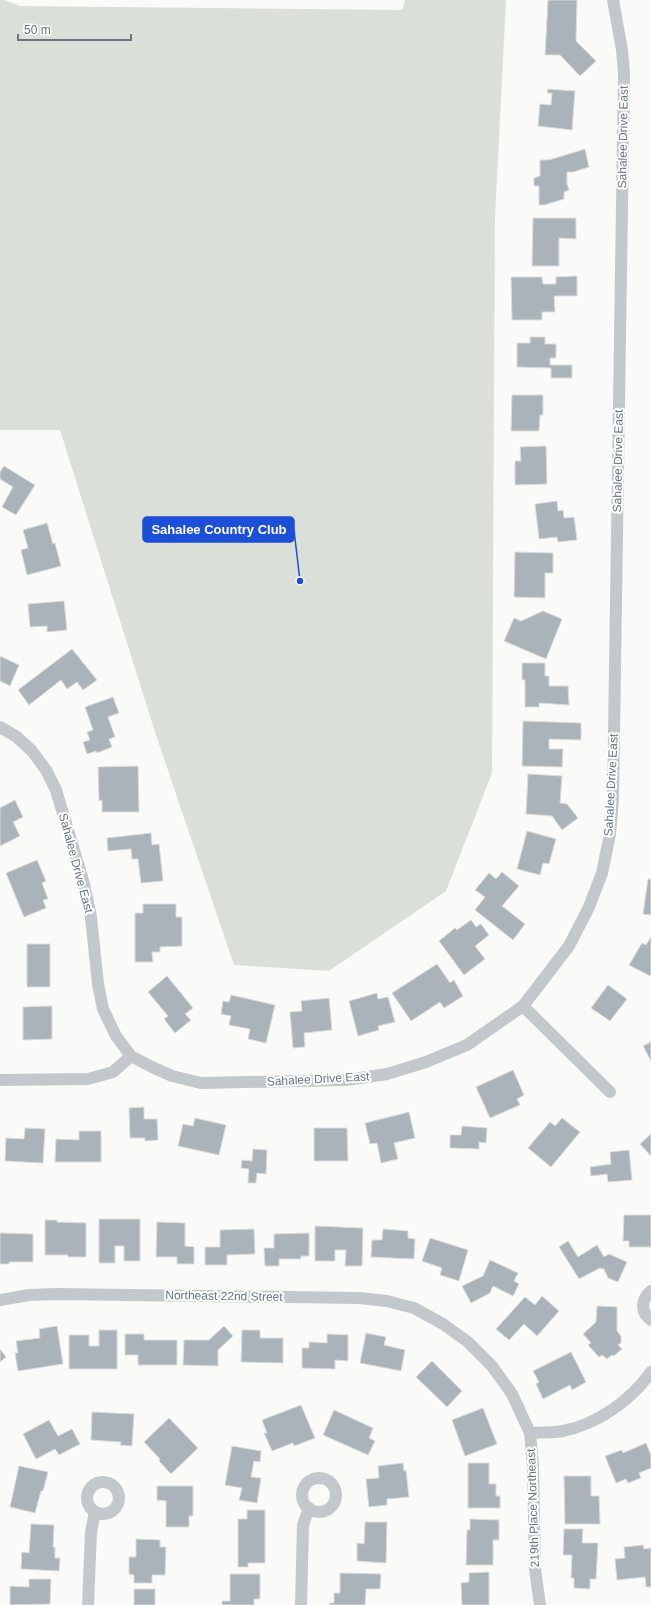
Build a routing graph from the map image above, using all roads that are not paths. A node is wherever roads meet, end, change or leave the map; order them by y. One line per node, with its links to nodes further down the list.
1 (613, 0): 3 (street, Sahalee Drive East)
2 (0, 727): 4 (street, Sahalee Drive East)
3 (523, 1006): 4 (street, Sahalee Drive East); 6 (street)
4 (131, 1056): 5 (street)
5 (0, 1080)
6 (610, 1092)
7 (651, 1291): 9 (street)
8 (0, 1300): 10 (street, Northeast 22nd Street)
9 (651, 1320)
10 (443, 1324): 12 (street, 219th Place Northeast)
11 (651, 1372): 12 (street)
12 (530, 1433): 17 (street, 219th Place Northeast)
13 (309, 1508): 16 (street)
14 (95, 1512): 15 (street)
15 (88, 1605)
16 (301, 1605)
17 (540, 1605)

